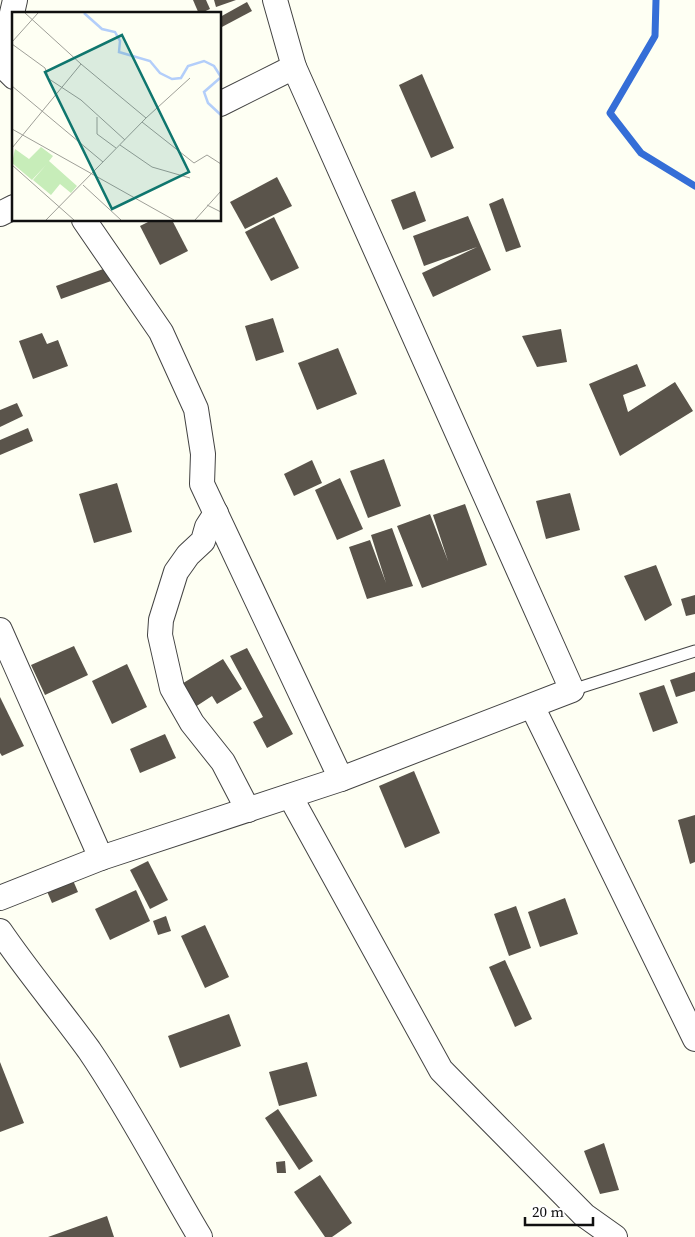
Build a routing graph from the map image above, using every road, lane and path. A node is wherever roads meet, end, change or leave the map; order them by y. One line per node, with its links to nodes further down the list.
1 (275, 0): 3 (street)
2 (12, 13): 4 (street)
3 (294, 67): 5 (street); 12 (street)
4 (12, 75)
5 (221, 104)
6 (12, 208): 7 (street)
7 (0, 214)
8 (85, 221): 9 (street)
9 (216, 513): 14 (street); 16 (street)
10 (0, 630): 17 (street)
11 (695, 651): 12 (lane)
12 (572, 690): 13 (street)
13 (532, 706): 14 (street); 20 (street)
14 (340, 779): 15 (street)
15 (290, 796): 16 (street); 22 (street)
16 (248, 810): 17 (street)
17 (101, 858): 18 (street)
18 (0, 898)
19 (0, 931): 21 (street)
20 (695, 1039)
21 (200, 1237)
22 (615, 1237)

